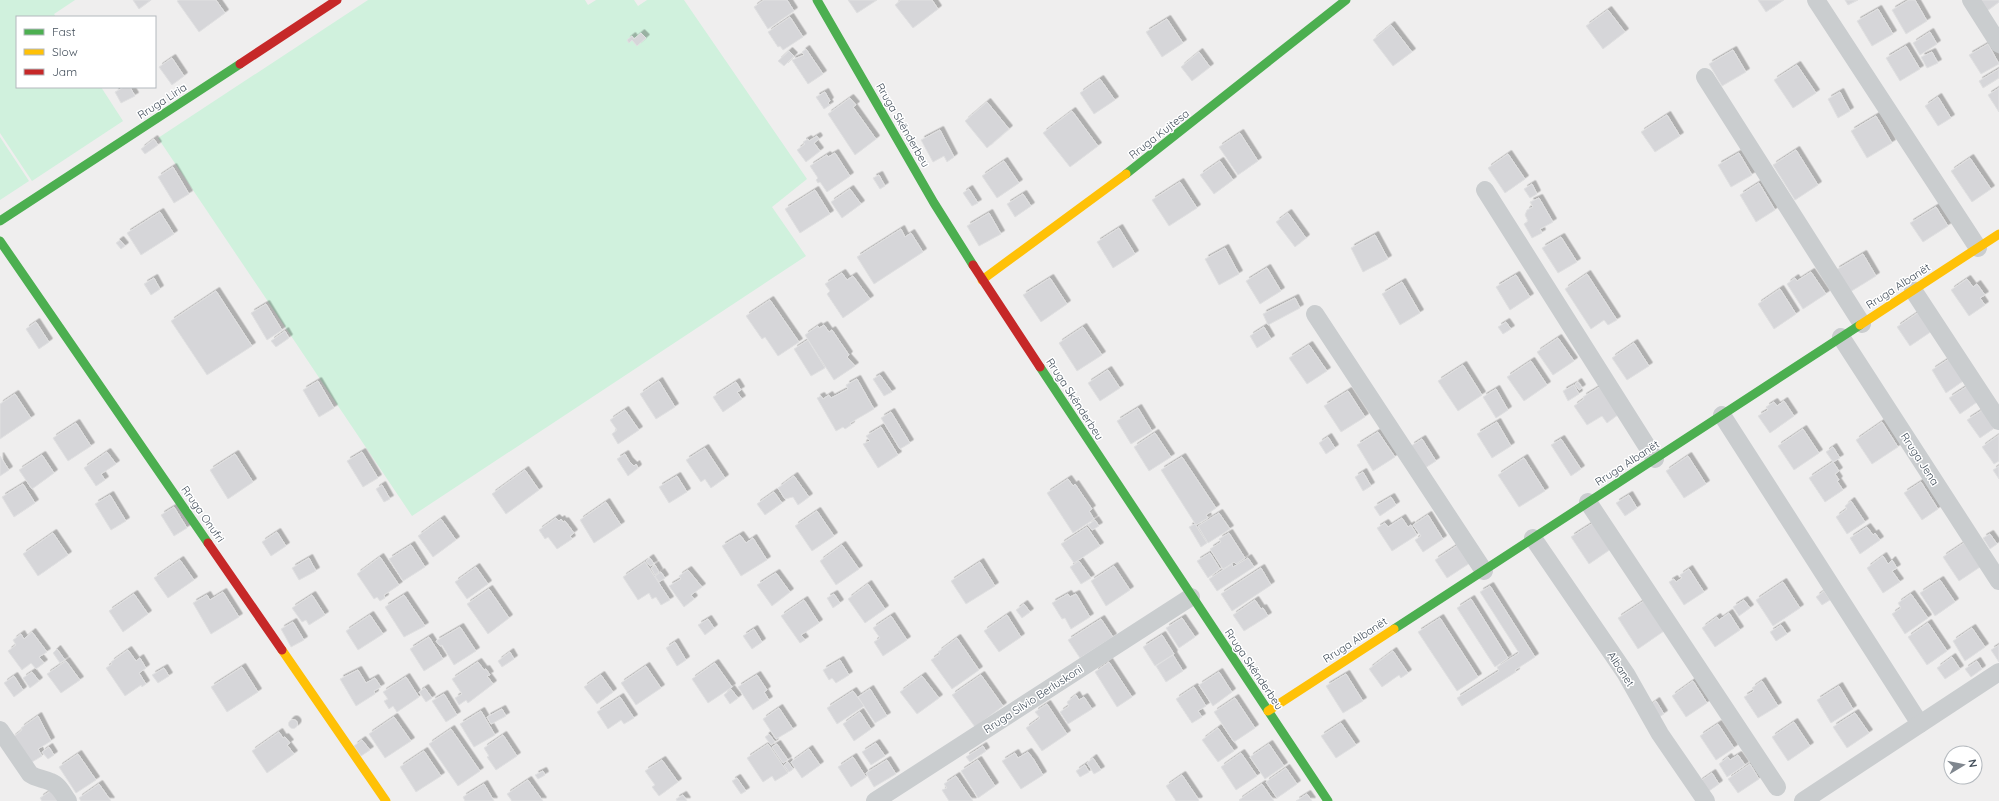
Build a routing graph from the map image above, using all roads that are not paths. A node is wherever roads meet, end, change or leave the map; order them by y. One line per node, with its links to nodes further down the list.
1 (337, 0): 9 (street, Rruga Liria)
2 (817, 0): 13 (street, Rruga Skënderbeu)
3 (1346, 0): 13 (street, Rruga Kujtesa)
4 (1816, 0): 12 (street)
5 (1971, 0): 6 (street)
6 (1999, 44)
7 (1706, 77): 16 (street)
8 (1484, 190): 20 (street)
9 (0, 221)
10 (1999, 234): 12 (street, Rruga Albanët)
11 (0, 241): 32 (street, Rruga Onufri)
12 (1978, 248): 14 (street, Rruga Albanët)
13 (982, 280): 25 (street, Rruga Skënderbeu)
14 (1913, 290): 16 (street, Rruga Albanët); 19 (street)
15 (1316, 314): 23 (street)
16 (1862, 324): 17 (street, Rruga Albanët)
17 (1841, 337): 18 (street, Rruga Albanët); 24 (street, Rruga Jena)
18 (1722, 415): 20 (street, Rruga Albanët); 28 (street)
19 (1999, 421)
20 (1655, 459): 21 (street, Rruga Albanët)
21 (1588, 502): 22 (street, Rruga Albanët); 30 (street)
22 (1533, 538): 23 (street, Rruga Albanët); 35 (street, Albanet)
23 (1484, 571): 27 (street, Rruga Albanët)
24 (1999, 581)
25 (1191, 597): 27 (street, Rruga Skënderbeu); 33 (street, Rruga Silvio Berluskoni)
26 (1999, 672): 28 (street)
27 (1268, 712): 34 (street, Rruga Skënderbeu)
28 (1920, 724): 36 (street)
29 (0, 730): 31 (street)
30 (1777, 787)
31 (68, 801)
32 (386, 801)
33 (875, 801)
34 (1328, 801)
35 (1706, 801)
36 (1803, 801)

